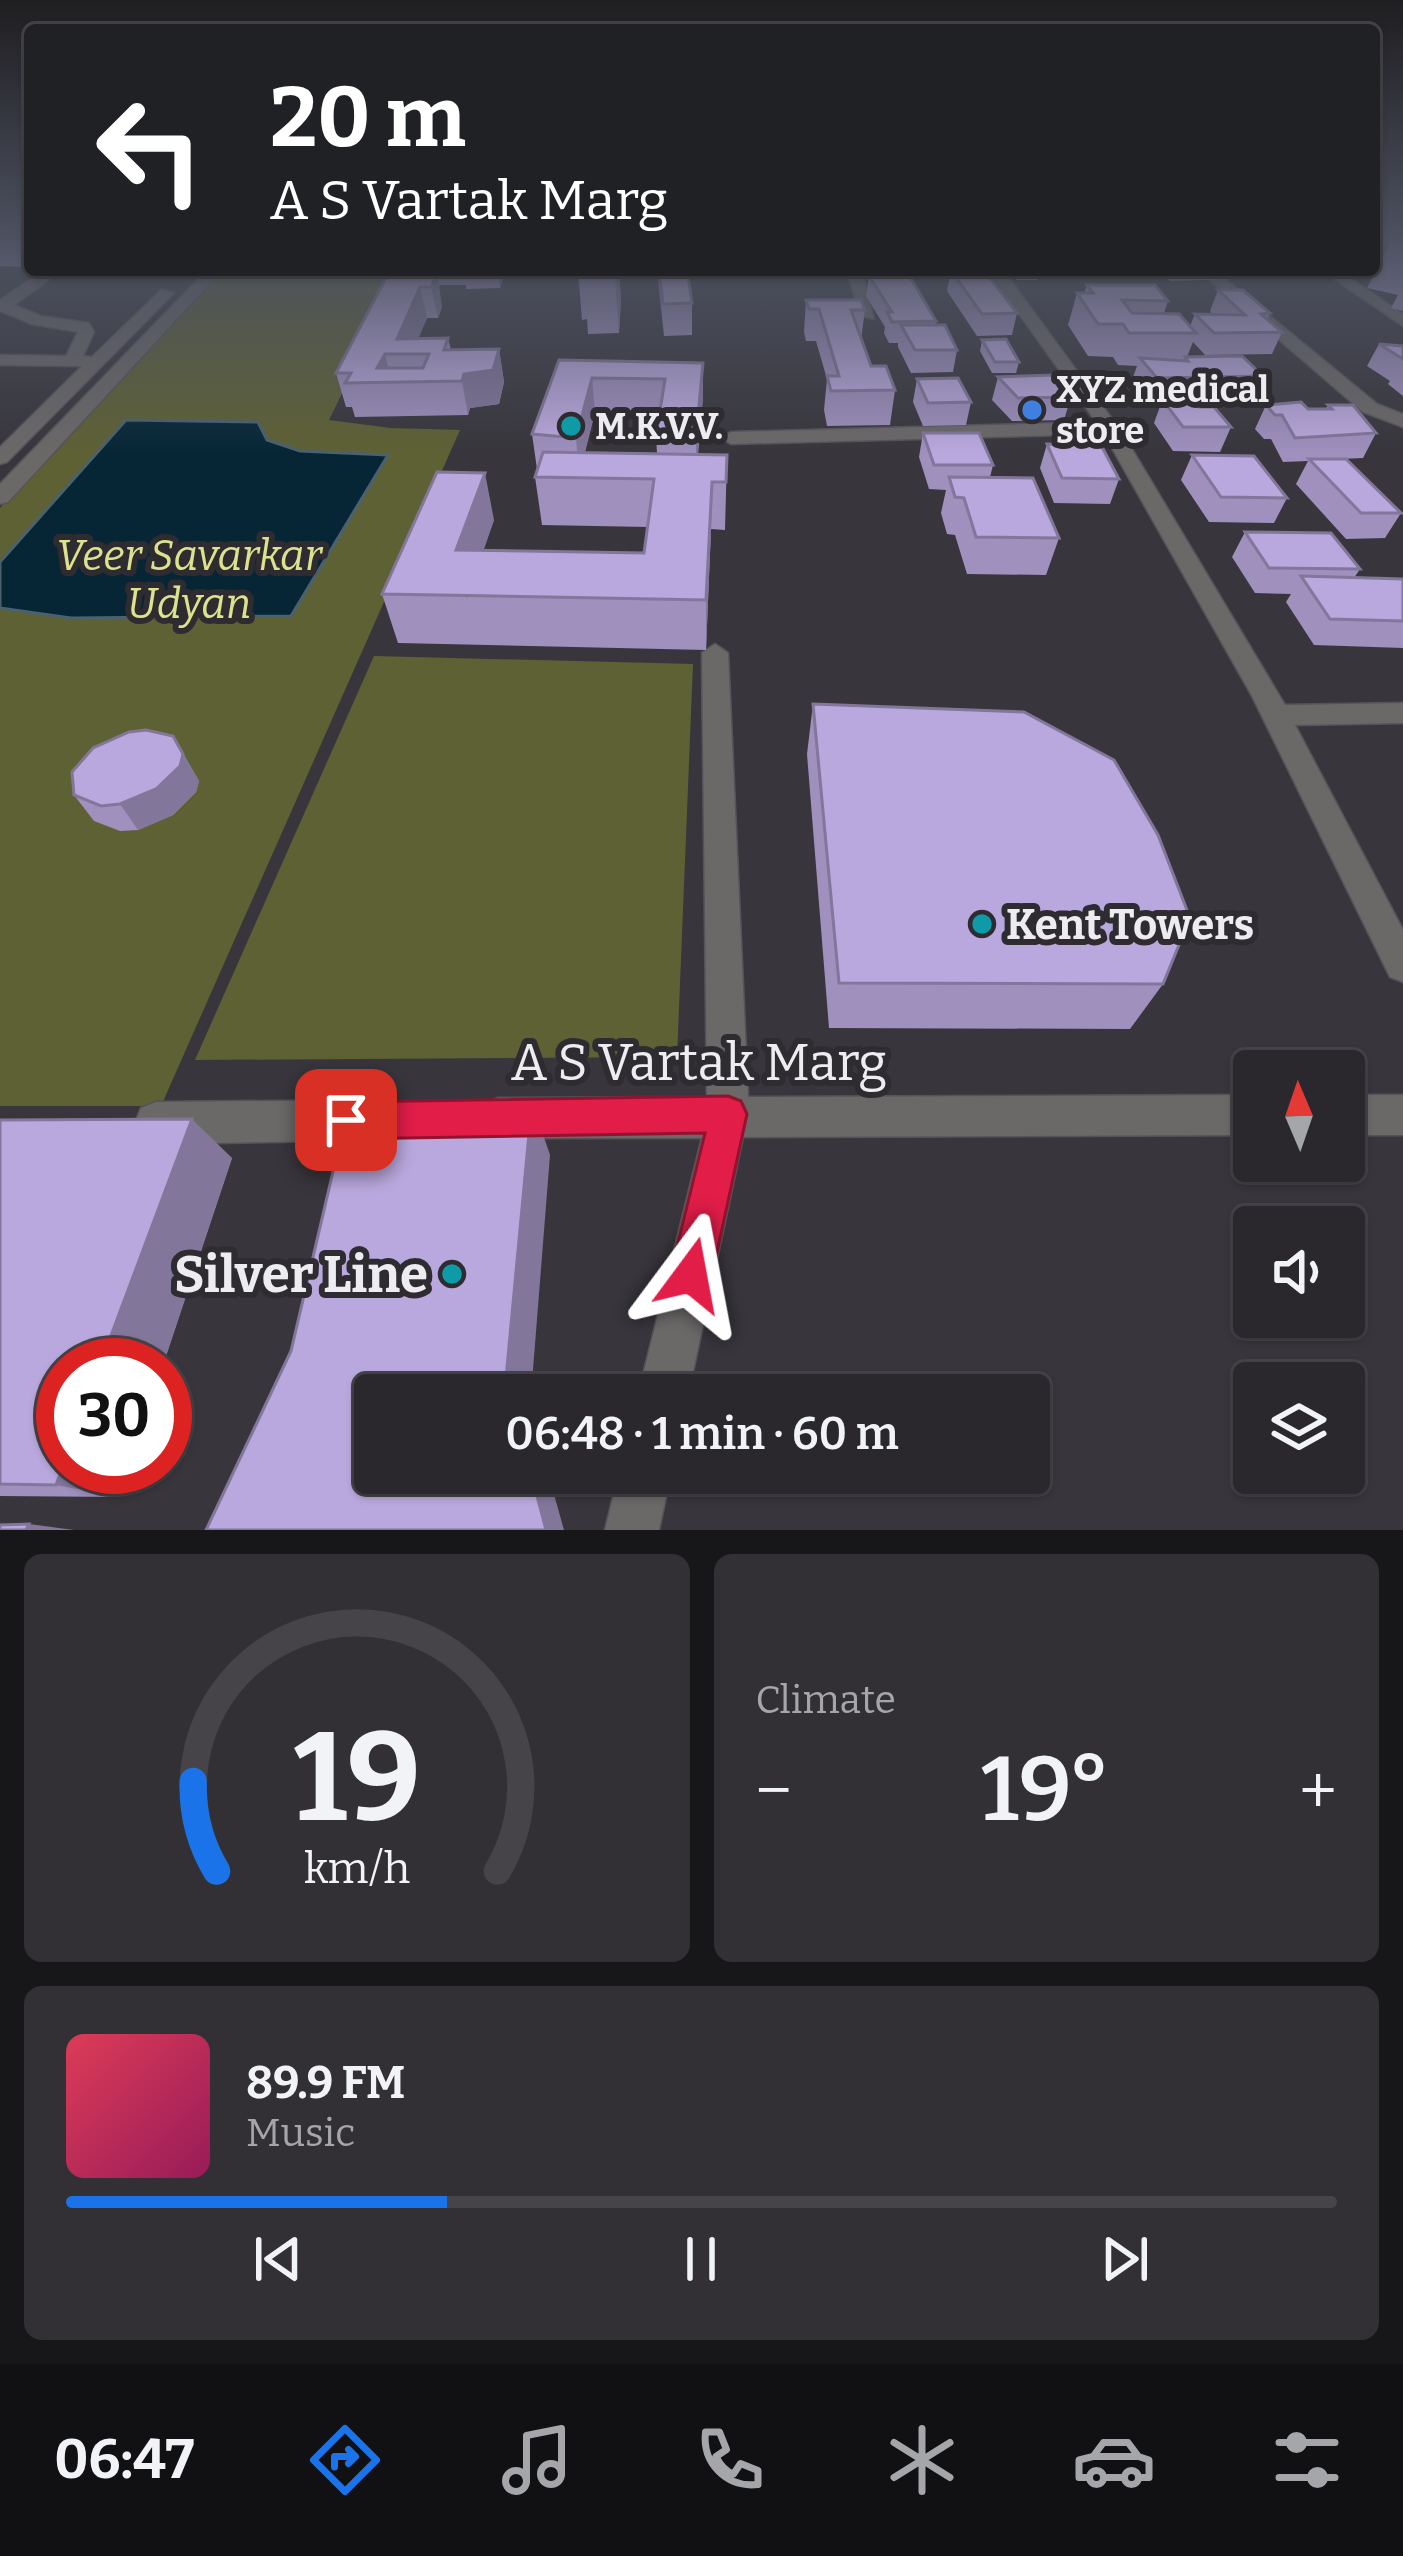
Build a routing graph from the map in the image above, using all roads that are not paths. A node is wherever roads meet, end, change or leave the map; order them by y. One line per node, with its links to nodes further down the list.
1 (15, 311): 9 (street)
2 (149, 311): 10 (street)
3 (175, 311): 15 (street)
4 (867, 311): 7 (street)
5 (1024, 311): 12 (street)
6 (1254, 311): 11 (street)
7 (868, 316)
8 (0, 360): 9 (street)
9 (72, 361): 10 (street)
10 (100, 361): 14 (street)
11 (1403, 421)
12 (1109, 428): 13 (street); 18 (street)
13 (731, 438)
14 (0, 458)
15 (3, 491)
16 (716, 653): 20 (street)
17 (1403, 713): 18 (street)
18 (1277, 715): 19 (street)
19 (1403, 966)
20 (728, 1114): 21 (street, A S Vartak Marg); 24 (street, A S Vartak Marg); 27 (street)
21 (1233, 1114)
22 (1365, 1114): 23 (street)
23 (1403, 1114)
24 (466, 1118)
25 (418, 1119): 26 (street)
26 (111, 1123)
27 (668, 1374)
28 (640, 1494): 29 (street)
29 (632, 1530)

